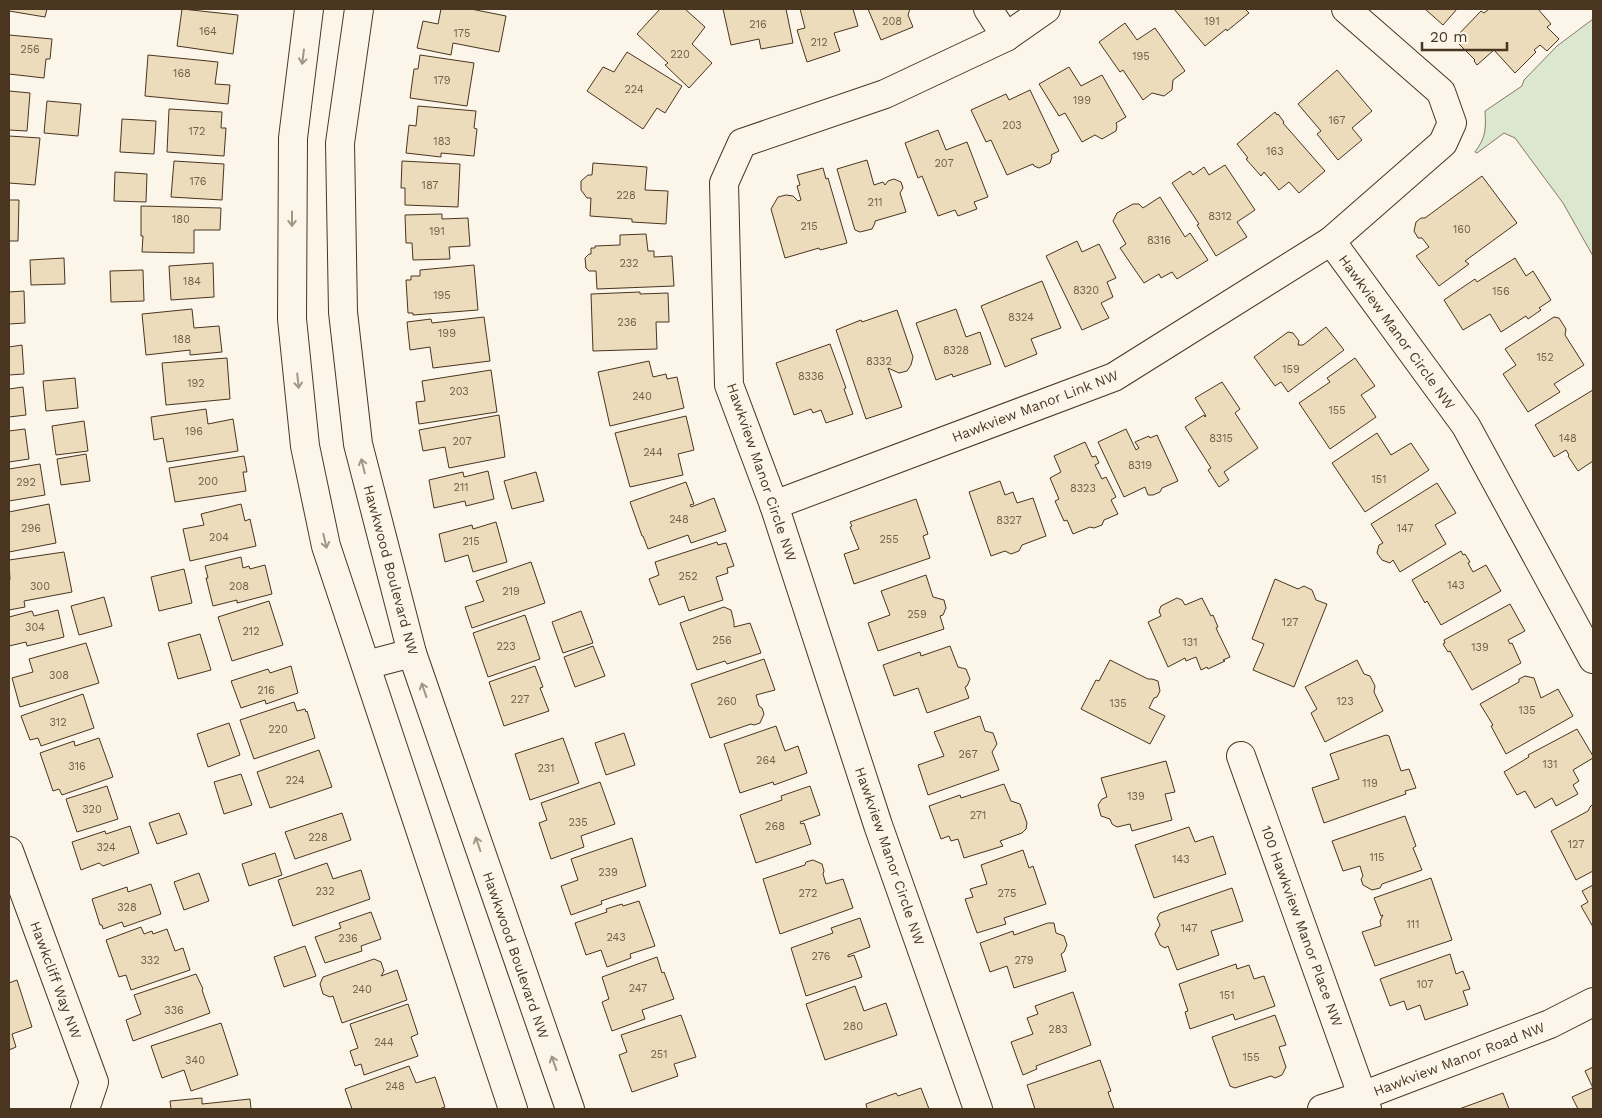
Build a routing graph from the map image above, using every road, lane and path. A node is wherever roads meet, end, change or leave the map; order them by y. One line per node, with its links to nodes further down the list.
1 (309, 9): 11 (street, one-way to 11)
2 (359, 9): 9 (street, Hawkwood Boulevard NW, one-way to 2)
3 (988, 9): 6 (street)
4 (1046, 9): 6 (street, Hawkview Manor Circle NW)
5 (1346, 9): 7 (street, Hawkview Manor Circle NW)
6 (1006, 37): 8 (street, Hawkview Manor Circle NW)
7 (1331, 241): 8 (street, Hawkview Manor Link NW); 10 (street, Hawkview Manor Circle NW)
8 (774, 505): 19 (street, Hawkview Manor Circle NW)
9 (412, 653): 11 (street); 18 (street, Hawkwood Boulevard NW, one-way to 9)
10 (1593, 659)
11 (366, 665): 17 (street)
12 (1241, 756): 15 (street, 100 Hawkview Manor Place NW)
13 (9, 851): 16 (street, Hawkcliff Way NW)
14 (1593, 1002): 15 (street, Hawkview Manor Road NW)
15 (1365, 1102): 20 (street, Hawkview Manor Road NW)
16 (85, 1109)
17 (513, 1109)
18 (570, 1109)
19 (978, 1109)
20 (1322, 1109)

